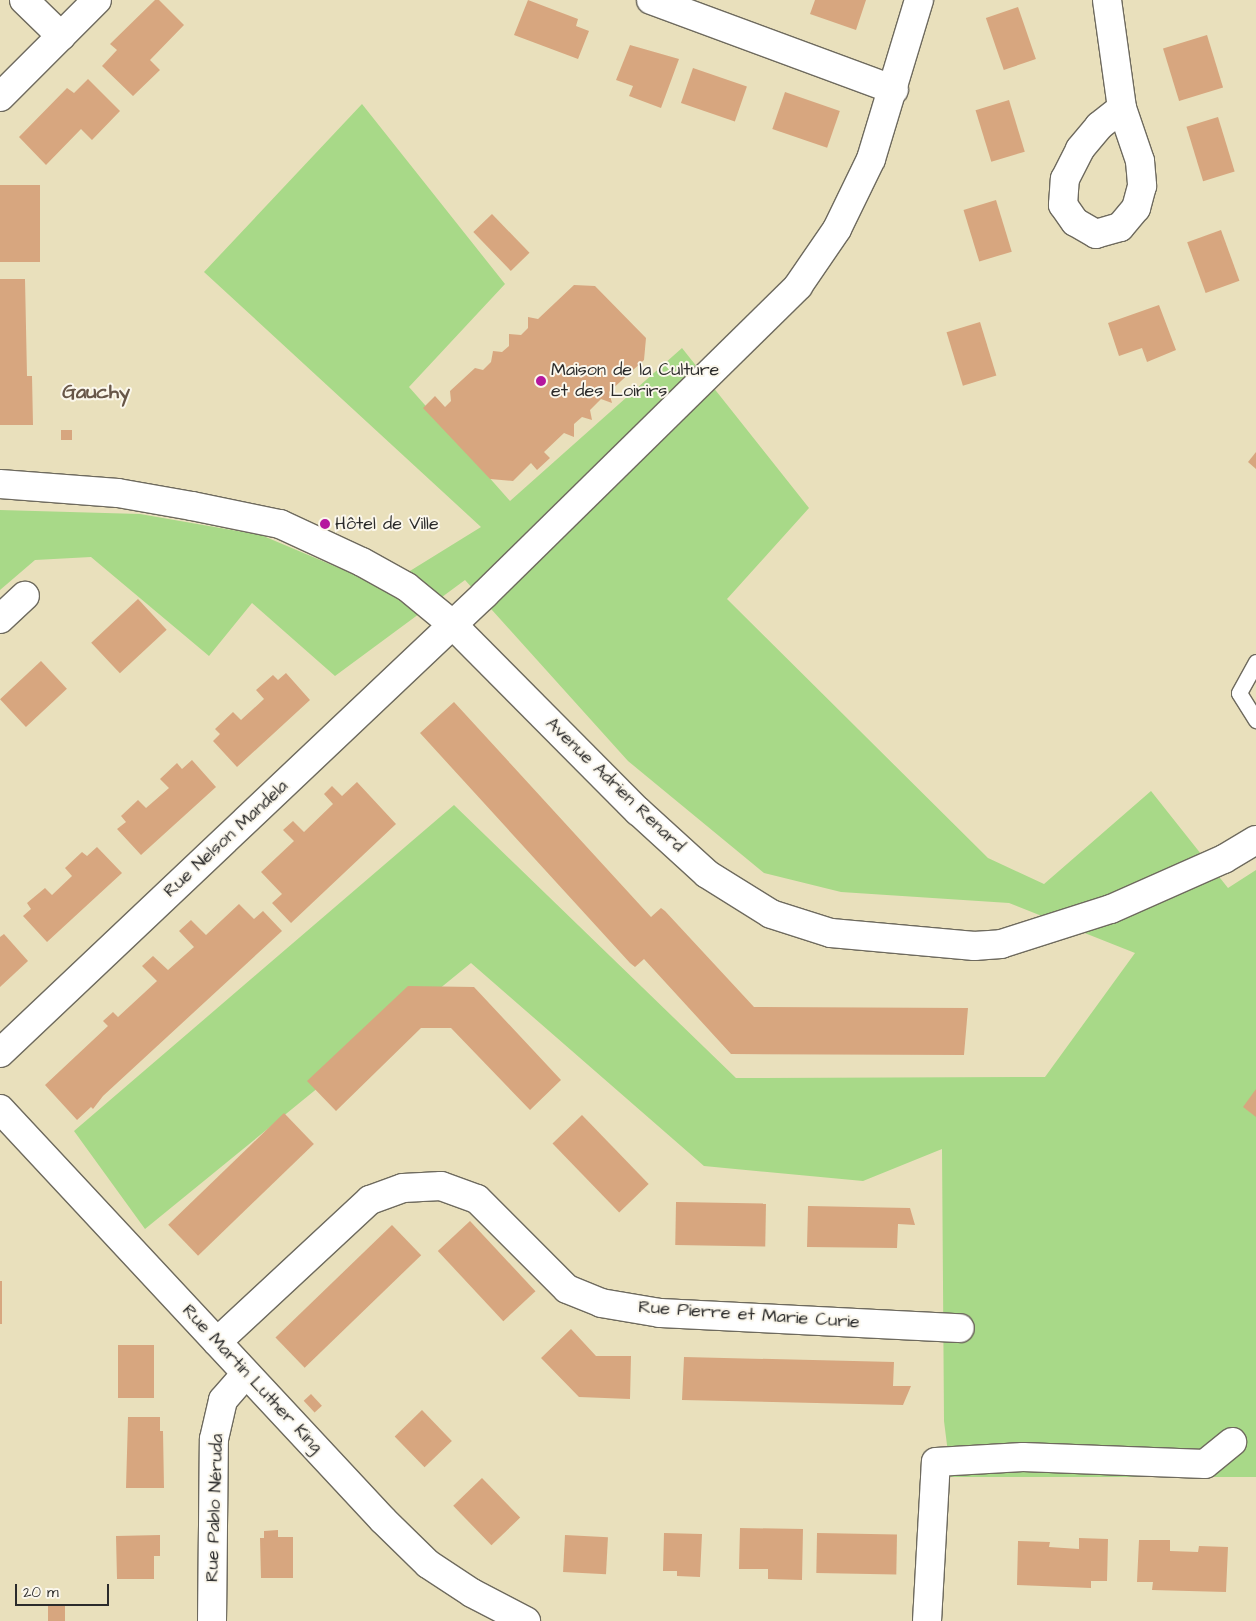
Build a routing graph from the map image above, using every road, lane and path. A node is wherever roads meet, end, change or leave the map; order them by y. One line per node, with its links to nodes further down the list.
1 (24, 0): 6 (street)
2 (97, 0): 6 (street)
3 (651, 0): 7 (street)
4 (919, 0): 7 (street, Rue Nelson Mandela)
5 (1107, 0): 9 (street)
6 (61, 36): 8 (street)
7 (894, 90): 13 (street, Rue Nelson Mandela)
8 (0, 97)
9 (1122, 108)
10 (0, 484): 13 (street, Avenue Adrien Renard)
11 (25, 596): 12 (street)
12 (0, 619)
13 (452, 624): 16 (street, Avenue Adrien Renard); 17 (street, Rue Nelson Mandela)
14 (1256, 662): 15 (lane)
15 (1256, 720)
16 (1256, 840)
17 (0, 1053)
18 (0, 1109): 20 (street, Rue Martin Luther King)
19 (960, 1328): 20 (street, Rue Pierre et Marie Curie)
20 (217, 1342): 21 (street, Rue Martin Luther King)
21 (246, 1374): 23 (street, Rue Pablo Néruda); 24 (street, Rue Martin Luther King)
22 (1232, 1442): 25 (street)
23 (212, 1621)
24 (526, 1621)
25 (927, 1621)

